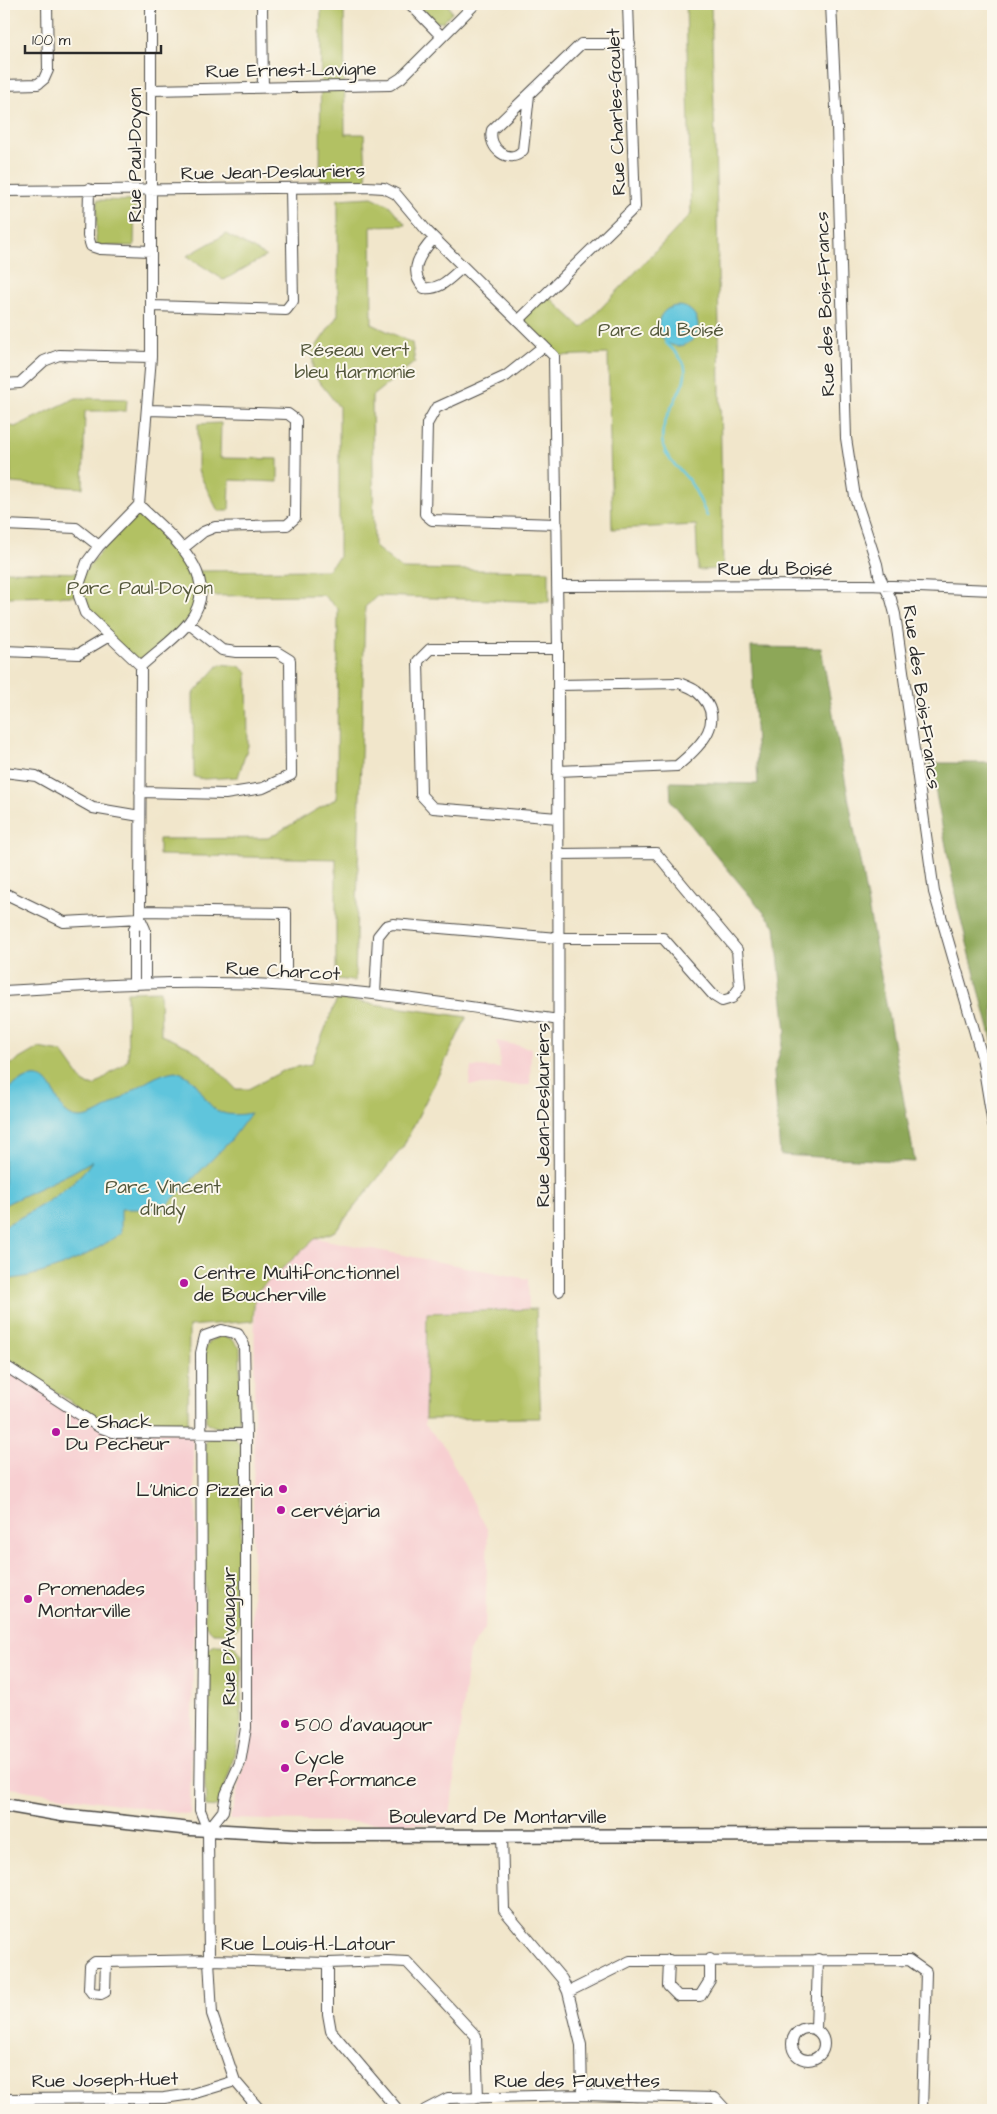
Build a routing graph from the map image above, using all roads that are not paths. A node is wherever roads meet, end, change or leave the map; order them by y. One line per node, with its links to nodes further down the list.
1 (47, 4): 12 (street)
2 (151, 4): 14 (street, Rue Paul-Doyon)
3 (262, 4): 13 (street)
4 (410, 4): 10 (street)
5 (458, 4): 9 (street)
6 (475, 4): 9 (street, Rue Ernest-Lavigne)
7 (628, 4): 11 (street, Rue Charles-Goulet)
8 (831, 4): 35 (street, Rue des Bois-Francs)
9 (467, 12): 10 (street, Rue Ernest-Lavigne)
10 (442, 37): 13 (street, Rue Ernest-Lavigne)
11 (630, 44): 15 (street); 24 (street, Rue Charles-Goulet)
12 (4, 85)
13 (263, 88): 14 (street, Rue Ernest-Lavigne)
14 (152, 90): 18 (street, Rue Paul-Doyon)
15 (529, 95): 15 (street)
16 (291, 188): 18 (street, Rue Jean-Deslauriers); 20 (street, Rue Jean-Deslauriers); 23 (street)
17 (90, 189): 18 (street, Rue Jean-Deslauriers); 19 (street, Rue Jean-Deslauriers); 21 (street)
18 (152, 190): 21 (street, Rue Paul-Doyon)
19 (4, 192)
20 (434, 238): 22 (street, Rue Jean-Deslauriers); 22 (street)
21 (151, 251): 23 (street, Rue Paul-Doyon)
22 (463, 267): 24 (street, Rue Jean-Deslauriers)
23 (152, 306): 26 (street, Rue Paul-Doyon)
24 (519, 320): 25 (street, Rue Jean-Deslauriers)
25 (544, 346): 30 (street, Rue Jean-Deslauriers); 30 (street)
26 (151, 357): 27 (street); 28 (street, Rue Paul-Doyon)
27 (4, 384)
28 (148, 410): 29 (street, Rue Paul-Doyon); 33 (street)
29 (139, 504): 32 (street); 33 (street)
30 (557, 524): 34 (street, Rue Jean-Deslauriers)
31 (4, 525): 32 (street)
32 (99, 546): 38 (street)
33 (182, 549): 37 (street)
34 (556, 586): 35 (street, Rue du Boisé); 39 (street, Rue Jean-Deslauriers)
35 (884, 586): 36 (street, Rue du Boisé); 58 (street, Rue des Bois-Francs)
36 (993, 590)
37 (188, 624): 41 (street); 45 (street)
38 (109, 636): 40 (street); 41 (street)
39 (558, 649): 42 (street, Rue Jean-Deslauriers); 47 (street)
40 (4, 651)
41 (141, 666): 45 (street)
42 (558, 685): 43 (street, Rue Jean-Deslauriers); 43 (street)
43 (558, 770): 47 (street, Rue Jean-Deslauriers)
44 (4, 772): 46 (street)
45 (140, 792): 46 (street)
46 (140, 816): 50 (street)
47 (558, 818): 48 (street, Rue Jean-Deslauriers)
48 (558, 854): 51 (street, Rue Jean-Deslauriers); 51 (street)
49 (4, 893): 50 (street)
50 (140, 914): 52 (street); 53 (street); 54 (street)
51 (557, 938): 56 (street); 57 (street, Rue Jean-Deslauriers)
52 (134, 983): 53 (street, Rue Charcot); 55 (street, Rue Charcot)
53 (146, 983): 54 (street, Rue Charcot)
54 (286, 986): 56 (street, Rue Charcot)
55 (4, 991)
56 (375, 994): 57 (street, Rue Charcot)
57 (559, 1020): 59 (street, Rue Jean-Deslauriers)
58 (993, 1125)
59 (559, 1291)
60 (4, 1365): 61 (street)
61 (202, 1434): 62 (street); 62 (street, Rue D'Avaugour); 64 (street, Rue D'Avaugour)
62 (246, 1434): 64 (street, Rue D'Avaugour)
63 (4, 1805): 64 (street, Boulevard De Montarville)
64 (208, 1830): 65 (street, Boulevard De Montarville); 68 (street, Rue D'Avaugour)
65 (502, 1835): 66 (street, Boulevard De Montarville); 73 (street)
66 (993, 1835)
67 (710, 1959): 69 (street); 69 (street); 70 (street)
68 (209, 1960): 71 (street, Rue Louis-H.-Latour); 72 (street, Rue Louis-H.-Latour); 75 (street, Rue D'Avaugour)
69 (669, 1960): 73 (street)
70 (818, 1960): 74 (street); 85 (street)
71 (106, 1962)
72 (328, 1963): 78 (street, Rue Louis-H.-Latour); 82 (street)
73 (568, 1992): 76 (street)
74 (816, 2030)
75 (236, 2082): 77 (street, Rue Joseph-Huet); 81 (street, Rue D'Avaugour)
76 (582, 2095): 78 (street, Rue des Fauvettes); 84 (street, Rue des Fauvettes)
77 (109, 2098): 79 (street, Rue Joseph-Huet); 80 (street)
78 (478, 2098): 83 (street, Rue des Fauvettes)
79 (4, 2099)
80 (109, 2110)
81 (260, 2110)
82 (398, 2110)
83 (425, 2110)
84 (726, 2110)
85 (922, 2110)

